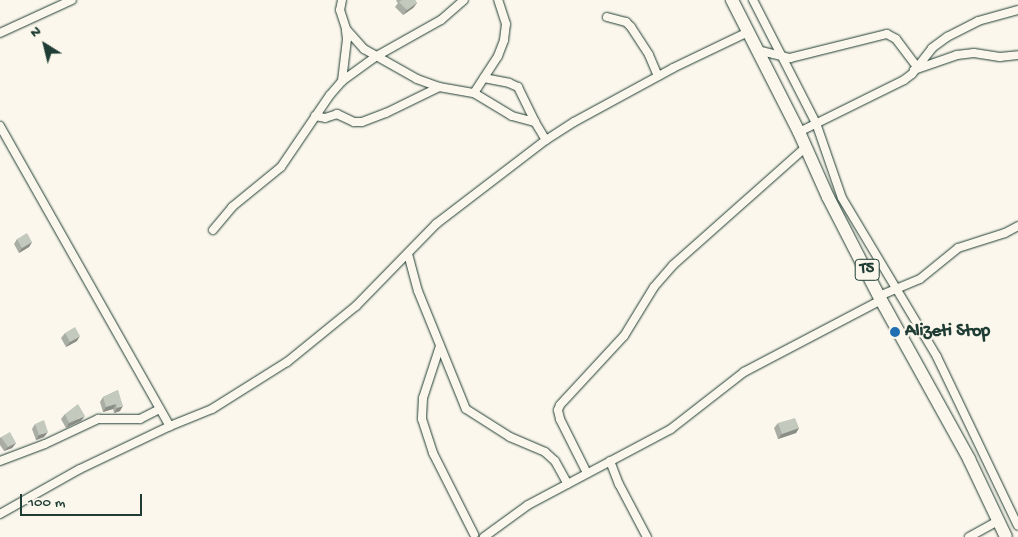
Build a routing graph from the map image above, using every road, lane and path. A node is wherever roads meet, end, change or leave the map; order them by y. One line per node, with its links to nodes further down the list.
1 (72, 0): 11 (street)
2 (342, 0): 9 (street)
3 (464, 0): 15 (street)
4 (498, 0): 18 (street)
5 (732, 0): 10 (highway, T5)
6 (753, 0): 14 (street)
7 (1018, 10): 16 (street)
8 (607, 17): 17 (street)
9 (346, 29): 15 (street); 19 (street)
10 (748, 32): 12 (highway, T5); 17 (street)
11 (0, 33)
12 (757, 50): 14 (street); 26 (highway, T5)
13 (1018, 54): 16 (street)
14 (781, 56): 16 (street); 24 (street)
15 (376, 57): 19 (street); 20 (street)
16 (915, 68): 24 (street)
17 (658, 76): 27 (street)
18 (484, 78): 21 (street); 23 (street)
19 (342, 80): 22 (street)
20 (438, 87): 21 (street); 22 (street)
21 (474, 93): 23 (street)
22 (315, 116): 30 (street)
23 (536, 122): 27 (street)
24 (816, 124): 26 (street); 32 (street)
25 (0, 126): 35 (street)
26 (800, 132): 28 (highway, T5)
27 (546, 140): 31 (street)
28 (806, 147): 33 (highway, T5); 39 (street)
29 (1018, 226): 32 (street)
30 (213, 230)
31 (408, 254): 34 (street); 36 (street)
32 (897, 289): 33 (street); 43 (street)
33 (880, 298): 38 (street); 42 (highway, T5)
34 (440, 346): 40 (street); 44 (street)
35 (160, 410): 36 (street); 37 (street)
36 (170, 426): 41 (street)
37 (0, 461)
38 (610, 461): 39 (street); 46 (street)
39 (587, 473): 40 (street)
40 (568, 484): 45 (street)
41 (0, 514)
42 (998, 521): 47 (street); 48 (highway, T5)
43 (1018, 526)
44 (474, 534)
45 (484, 537)
46 (647, 537)
47 (969, 537)
48 (1006, 537)

